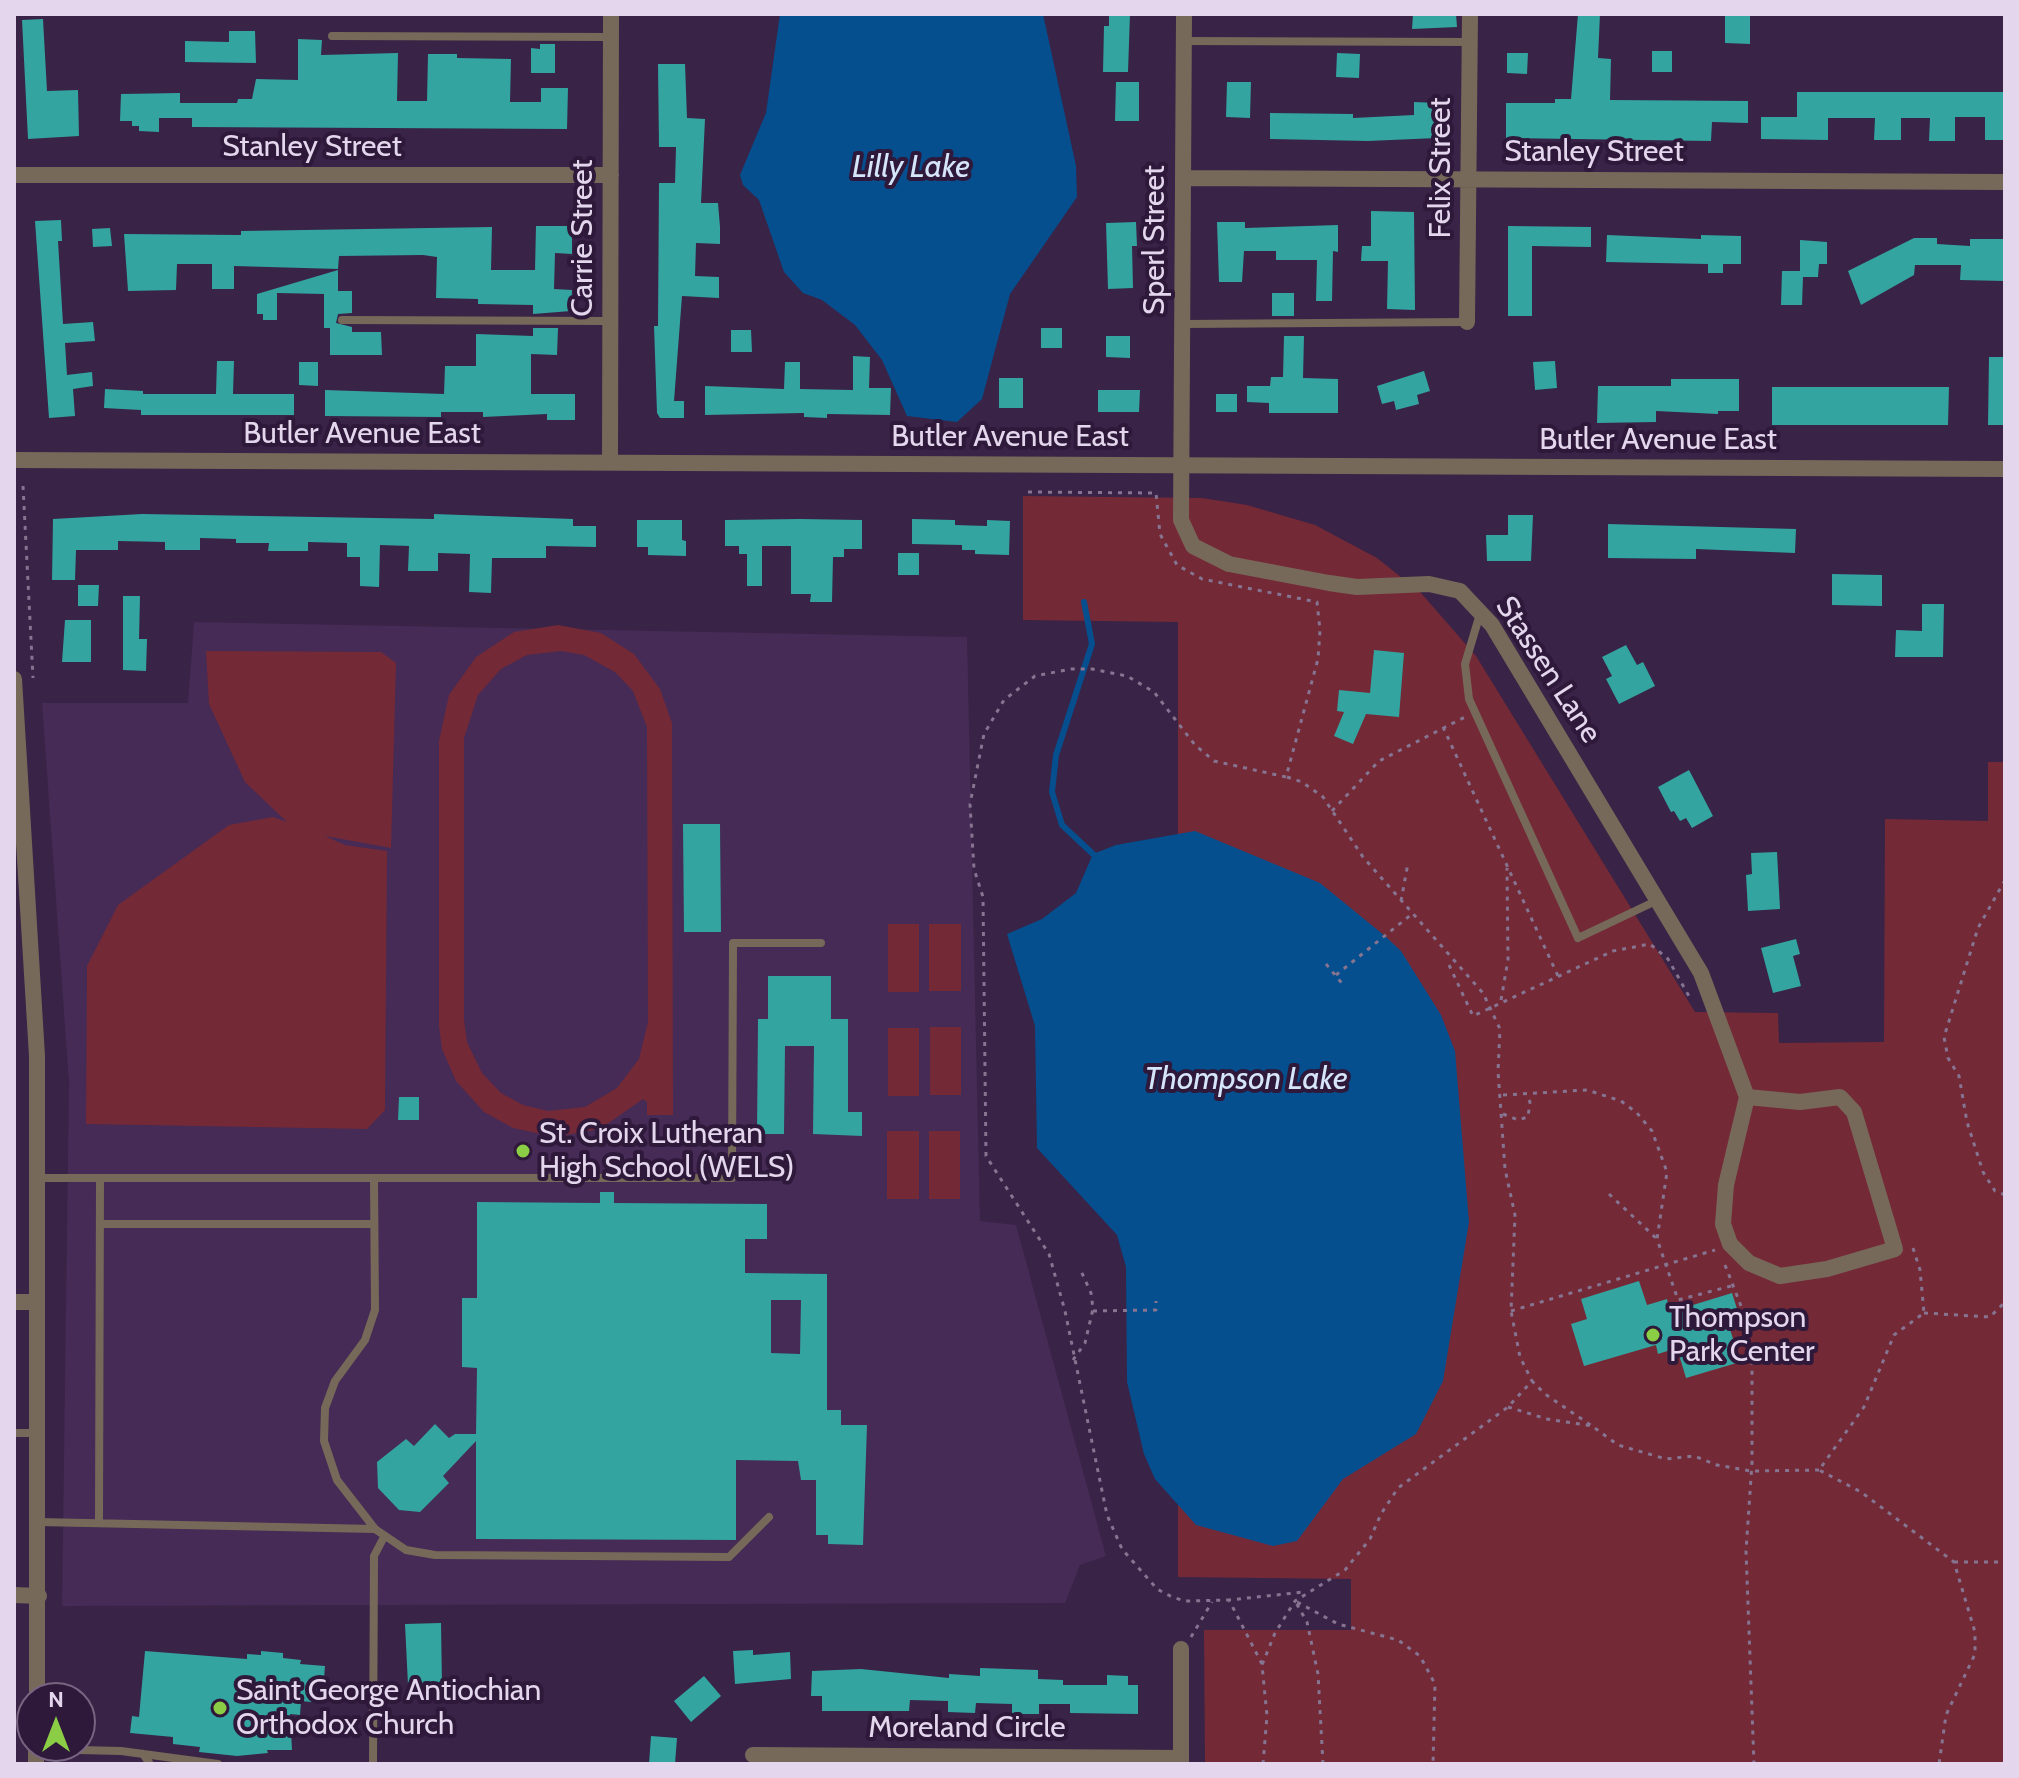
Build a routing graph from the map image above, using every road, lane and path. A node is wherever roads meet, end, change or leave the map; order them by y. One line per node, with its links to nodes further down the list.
1 (611, 14): 5 (street, Carrie Street)
2 (1184, 14): 6 (street, Sperl Street)
3 (1470, 14): 7 (street, Felix Street)
4 (332, 36): 5 (lane)
5 (611, 37): 9 (street, Carrie Street)
6 (1184, 41): 7 (lane); 10 (street, Sperl Street)
7 (1470, 42): 11 (street, Felix Street)
8 (14, 175): 9 (street, Stanley Street)
9 (611, 175): 14 (street, Carrie Street)
10 (1183, 178): 11 (street, Stanley Street); 16 (street, Sperl Street)
11 (1470, 179): 12 (street, Stanley Street); 15 (street, Felix Street)
12 (2005, 182)
13 (342, 320): 14 (lane)
14 (611, 321): 18 (street, Carrie Street)
15 (1467, 322): 16 (lane)
16 (1183, 324): 19 (street, Sperl Street)
17 (14, 460): 18 (street, Butler Avenue East)
18 (610, 462): 19 (street, Butler Avenue East)
19 (1183, 466): 20 (street, Butler Avenue East); 22 (street, Stassen Lane)
20 (2005, 469)
21 (1028, 492): 27 (path)
22 (1481, 613): 24 (lane); 32 (street, Stassen Lane)
23 (14, 679): 26 (street)
24 (1475, 713): 25 (path); 32 (lane)
25 (1443, 727): 28 (path); 30 (path)
26 (16, 733): 48 (street)
27 (1286, 777): 28 (path); 69 (path)
28 (1332, 811): 33 (path)
29 (1408, 863): 33 (path)
30 (1506, 864): 39 (path); 41 (path)
31 (2005, 880): 52 (path)
32 (1658, 900): 46 (street, Stassen Lane)
33 (1401, 901): 34 (path)
34 (1412, 914): 38 (path); 42 (path)
35 (821, 943): 50 (lane)
36 (1326, 964): 38 (path)
37 (1449, 965): 42 (path)
38 (1336, 975): 40 (path)
39 (1558, 976): 41 (path); 43 (path)
40 (1345, 987)
41 (1501, 1002): 42 (path)
42 (1490, 1007): 44 (path)
43 (1695, 1008)
44 (1502, 1095): 45 (path); 47 (path)
45 (1526, 1095): 47 (path); 55 (path)
46 (1747, 1097): 46 (street)
47 (1503, 1114): 67 (path)
48 (37, 1178): 49 (lane); 64 (street)
49 (100, 1178): 50 (lane); 53 (lane)
50 (374, 1178): 54 (lane)
51 (1609, 1194): 55 (path)
52 (2005, 1195)
53 (100, 1224): 54 (lane); 79 (lane)
54 (374, 1224): 80 (lane)
55 (1657, 1239): 59 (path)
56 (1713, 1241): 58 (path)
57 (1912, 1245): 68 (path)
58 (1717, 1249): 59 (path); 61 (path)
59 (1667, 1264): 61 (path); 67 (path)
60 (1081, 1271): 66 (path)
61 (1735, 1285): 76 (path)
62 (1156, 1301): 66 (path)
63 (14, 1302): 64 (street)
64 (37, 1302): 74 (street)
65 (2005, 1302): 68 (path)
66 (1093, 1311): 69 (path)
67 (1511, 1311): 70 (path)
68 (1924, 1313): 75 (path)
69 (1073, 1360): 88 (path)
70 (1532, 1381): 71 (path); 72 (path)
71 (1508, 1407): 72 (path); 84 (path)
72 (1592, 1426): 76 (path)
73 (14, 1433): 74 (lane)
74 (37, 1433): 78 (street)
75 (1819, 1470): 76 (path); 82 (path)
76 (1751, 1471): 103 (path)
77 (769, 1517): 81 (lane)
78 (38, 1522): 79 (lane); 86 (street)
79 (99, 1523): 80 (lane)
80 (375, 1529): 81 (lane)
81 (384, 1537): 99 (lane)
82 (1954, 1562): 83 (path); 104 (path)
83 (2005, 1562)
84 (1304, 1592): 87 (path); 89 (path)
85 (14, 1595): 86 (street)
86 (39, 1596): 92 (street)
87 (1229, 1600): 88 (path); 91 (path)
88 (1212, 1601): 90 (path)
89 (1295, 1601): 91 (path); 101 (path); 102 (path)
90 (1181, 1649): 96 (street)
91 (1262, 1665): 100 (path)
92 (37, 1682)
93 (96, 1754): 94 (lane)
94 (143, 1754): 97 (lane); 98 (lane)
95 (753, 1755): 96 (street, Moreland Circle)
96 (1181, 1761)
97 (150, 1764)
98 (218, 1764)
99 (373, 1764)
100 (1263, 1764)
101 (1323, 1764)
102 (1433, 1764)
103 (1754, 1764)
104 (1939, 1764)

